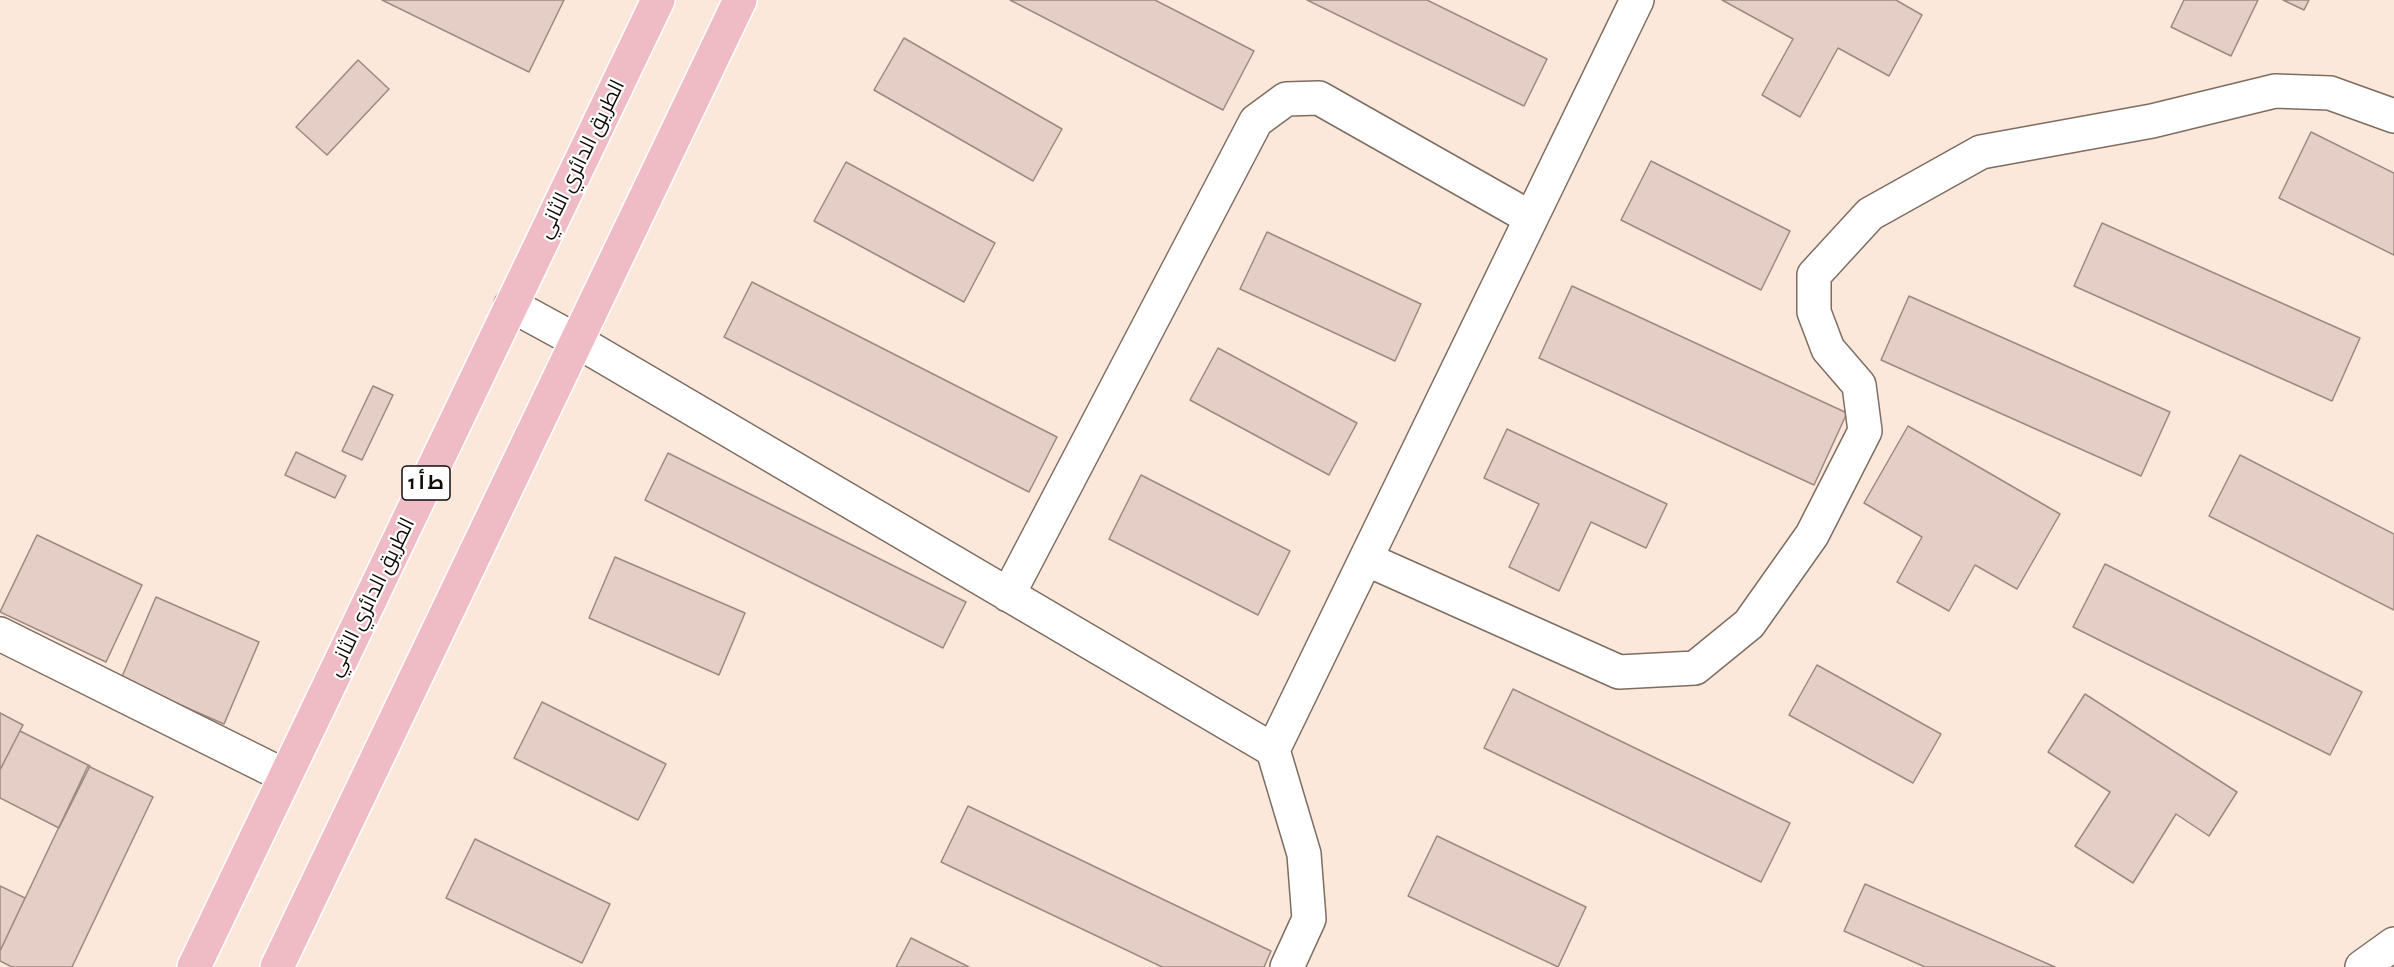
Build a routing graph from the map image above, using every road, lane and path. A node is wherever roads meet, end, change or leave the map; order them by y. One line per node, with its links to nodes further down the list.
1 (658, 0): 6 (highway, الطريق الدائري الثاني / ط أ 1)
2 (740, 0): 7 (highway)
3 (1636, 0): 5 (street)
4 (2394, 116): 8 (street)
5 (1531, 218): 8 (street); 9 (street)
6 (511, 305): 7 (street); 12 (highway, الطريق الدائري الثاني / ط أ 1)
7 (577, 341): 9 (street); 15 (highway)
8 (1366, 559): 11 (street)
9 (1008, 595): 11 (street)
10 (0, 634): 12 (street)
11 (1273, 750): 16 (street)
12 (285, 776): 14 (highway, الطريق الدائري الثاني / ط أ 1)
13 (2394, 944): 17 (street)
14 (194, 967)
15 (277, 967)
16 (1287, 967)
17 (2362, 967)

